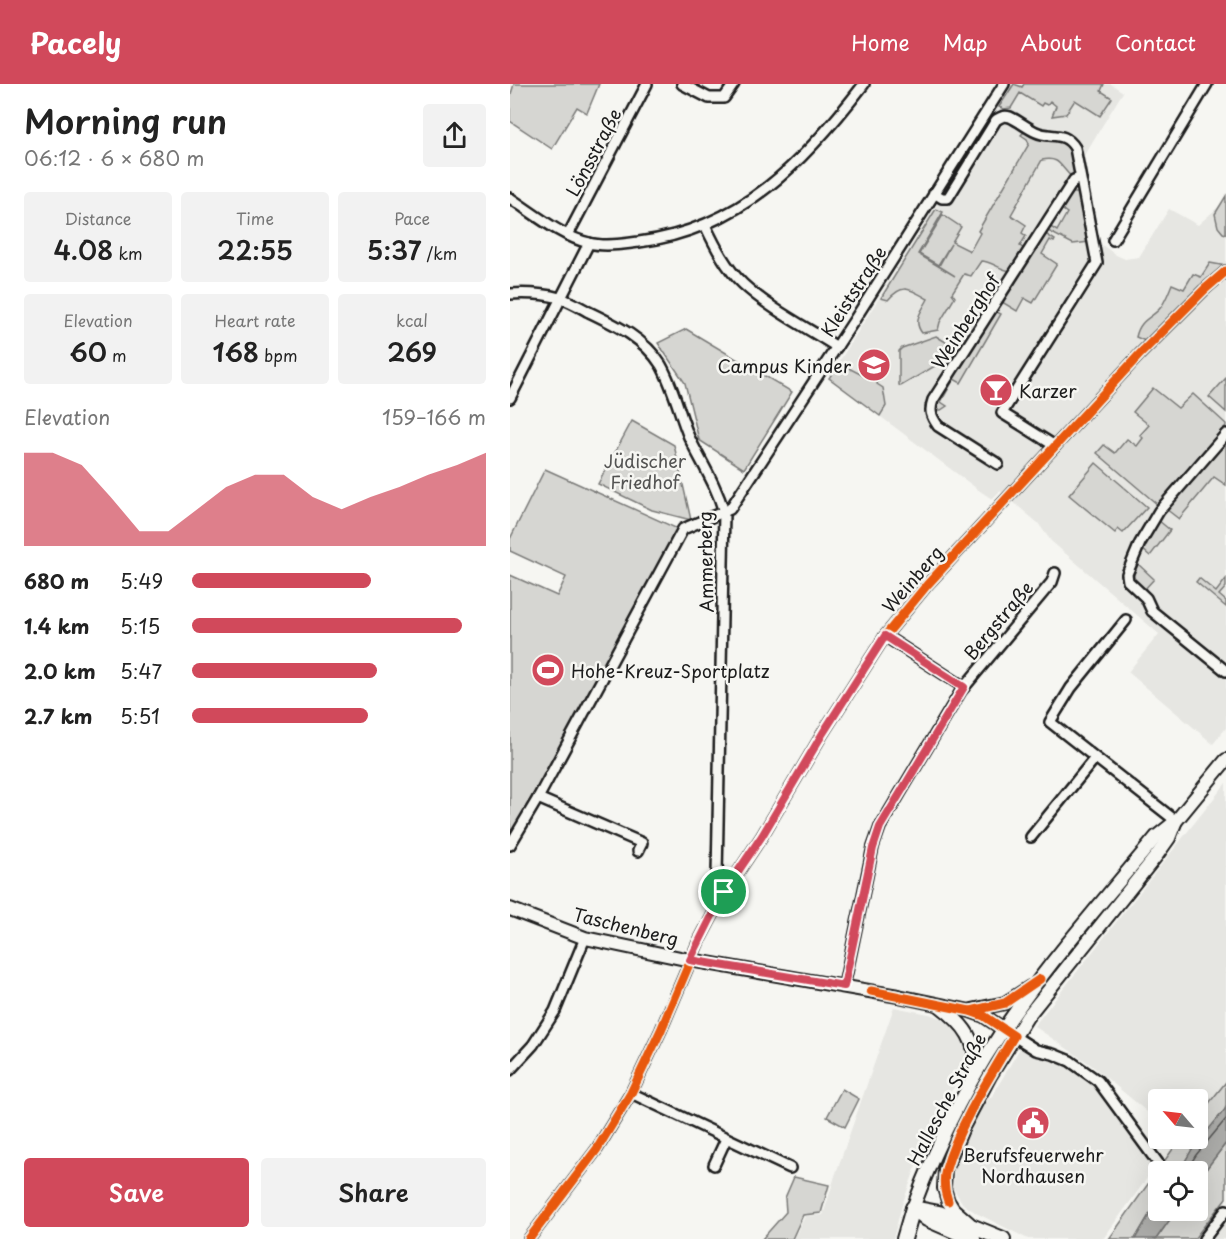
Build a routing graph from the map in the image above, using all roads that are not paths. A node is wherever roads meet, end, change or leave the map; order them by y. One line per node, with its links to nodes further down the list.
1 (647, 84): 11 (street, Lönsstraße)
2 (682, 84): 3 (street)
3 (734, 84)
4 (864, 84): 10 (street)
5 (1004, 84): 8 (street, Kleiststraße)
6 (1207, 84): 12 (street)
7 (1080, 178): 8 (street); 20 (street); 21 (street, Weinberghof)
8 (934, 193): 17 (street, Kleiststraße)
9 (510, 198): 11 (street)
10 (705, 225): 13 (street); 17 (street)
11 (568, 235): 13 (street)
12 (1113, 240)
13 (589, 243): 16 (street)
14 (1226, 272): 20 (street, Weinberg)
15 (510, 294): 16 (street, Ammerberg)
16 (561, 298): 18 (street); 22 (street, Ammerberg)
17 (837, 347): 22 (street, Kleiststraße)
18 (510, 398)
19 (1226, 434): 26 (street)
20 (1055, 446): 25 (street, Weinberg)
21 (998, 464)
22 (724, 512): 30 (street); 35 (street, Ammerberg)
23 (1054, 573): 27 (street, Bergstraße)
24 (1126, 620): 28 (street)
25 (885, 636): 27 (street, Bergstraße); 35 (street, Weinberg)
26 (1226, 671)
27 (964, 687): 40 (street, Bergstraße)
28 (1095, 758): 31 (street); 32 (street)
29 (1226, 760): 31 (main road, Hallesche Straße)
30 (538, 798): 33 (street); 34 (street)
31 (1176, 821): 39 (main road, Hallesche Straße); 43 (main road, Hallesche Straße)
32 (1031, 837)
33 (510, 845)
34 (638, 851)
35 (724, 892): 38 (street, Weinberg)
36 (510, 909): 37 (main road, Taschenberg)
37 (585, 938): 38 (main road, Taschenberg); 44 (street)
38 (690, 960): 40 (main road, Taschenberg); 46 (street, Weinberg)
39 (1040, 979): 42 (main road); 43 (main road, Hallesche Straße)
40 (844, 986): 41 (main road, Taschenberg)
41 (937, 1003): 42 (main road, Taschenberg); 45 (main road)
42 (970, 1011): 43 (main road, Taschenberg)
43 (1009, 1033): 45 (main road, Hallesche Straße); 48 (street); 53 (main road, Hallesche Straße)
44 (510, 1070)
45 (974, 1079): 51 (main road, Hallesche Straße)
46 (631, 1093): 47 (street); 54 (street, Weinberg)
47 (726, 1139): 49 (street); 50 (street)
48 (1157, 1161)
49 (714, 1165)
50 (790, 1168)
51 (913, 1208): 53 (main road); 55 (main road, Hallesche Straße)
52 (1226, 1210): 57 (street)
53 (972, 1232): 56 (main road)
54 (529, 1239)
55 (904, 1239)
56 (1003, 1239)
57 (1204, 1239)

